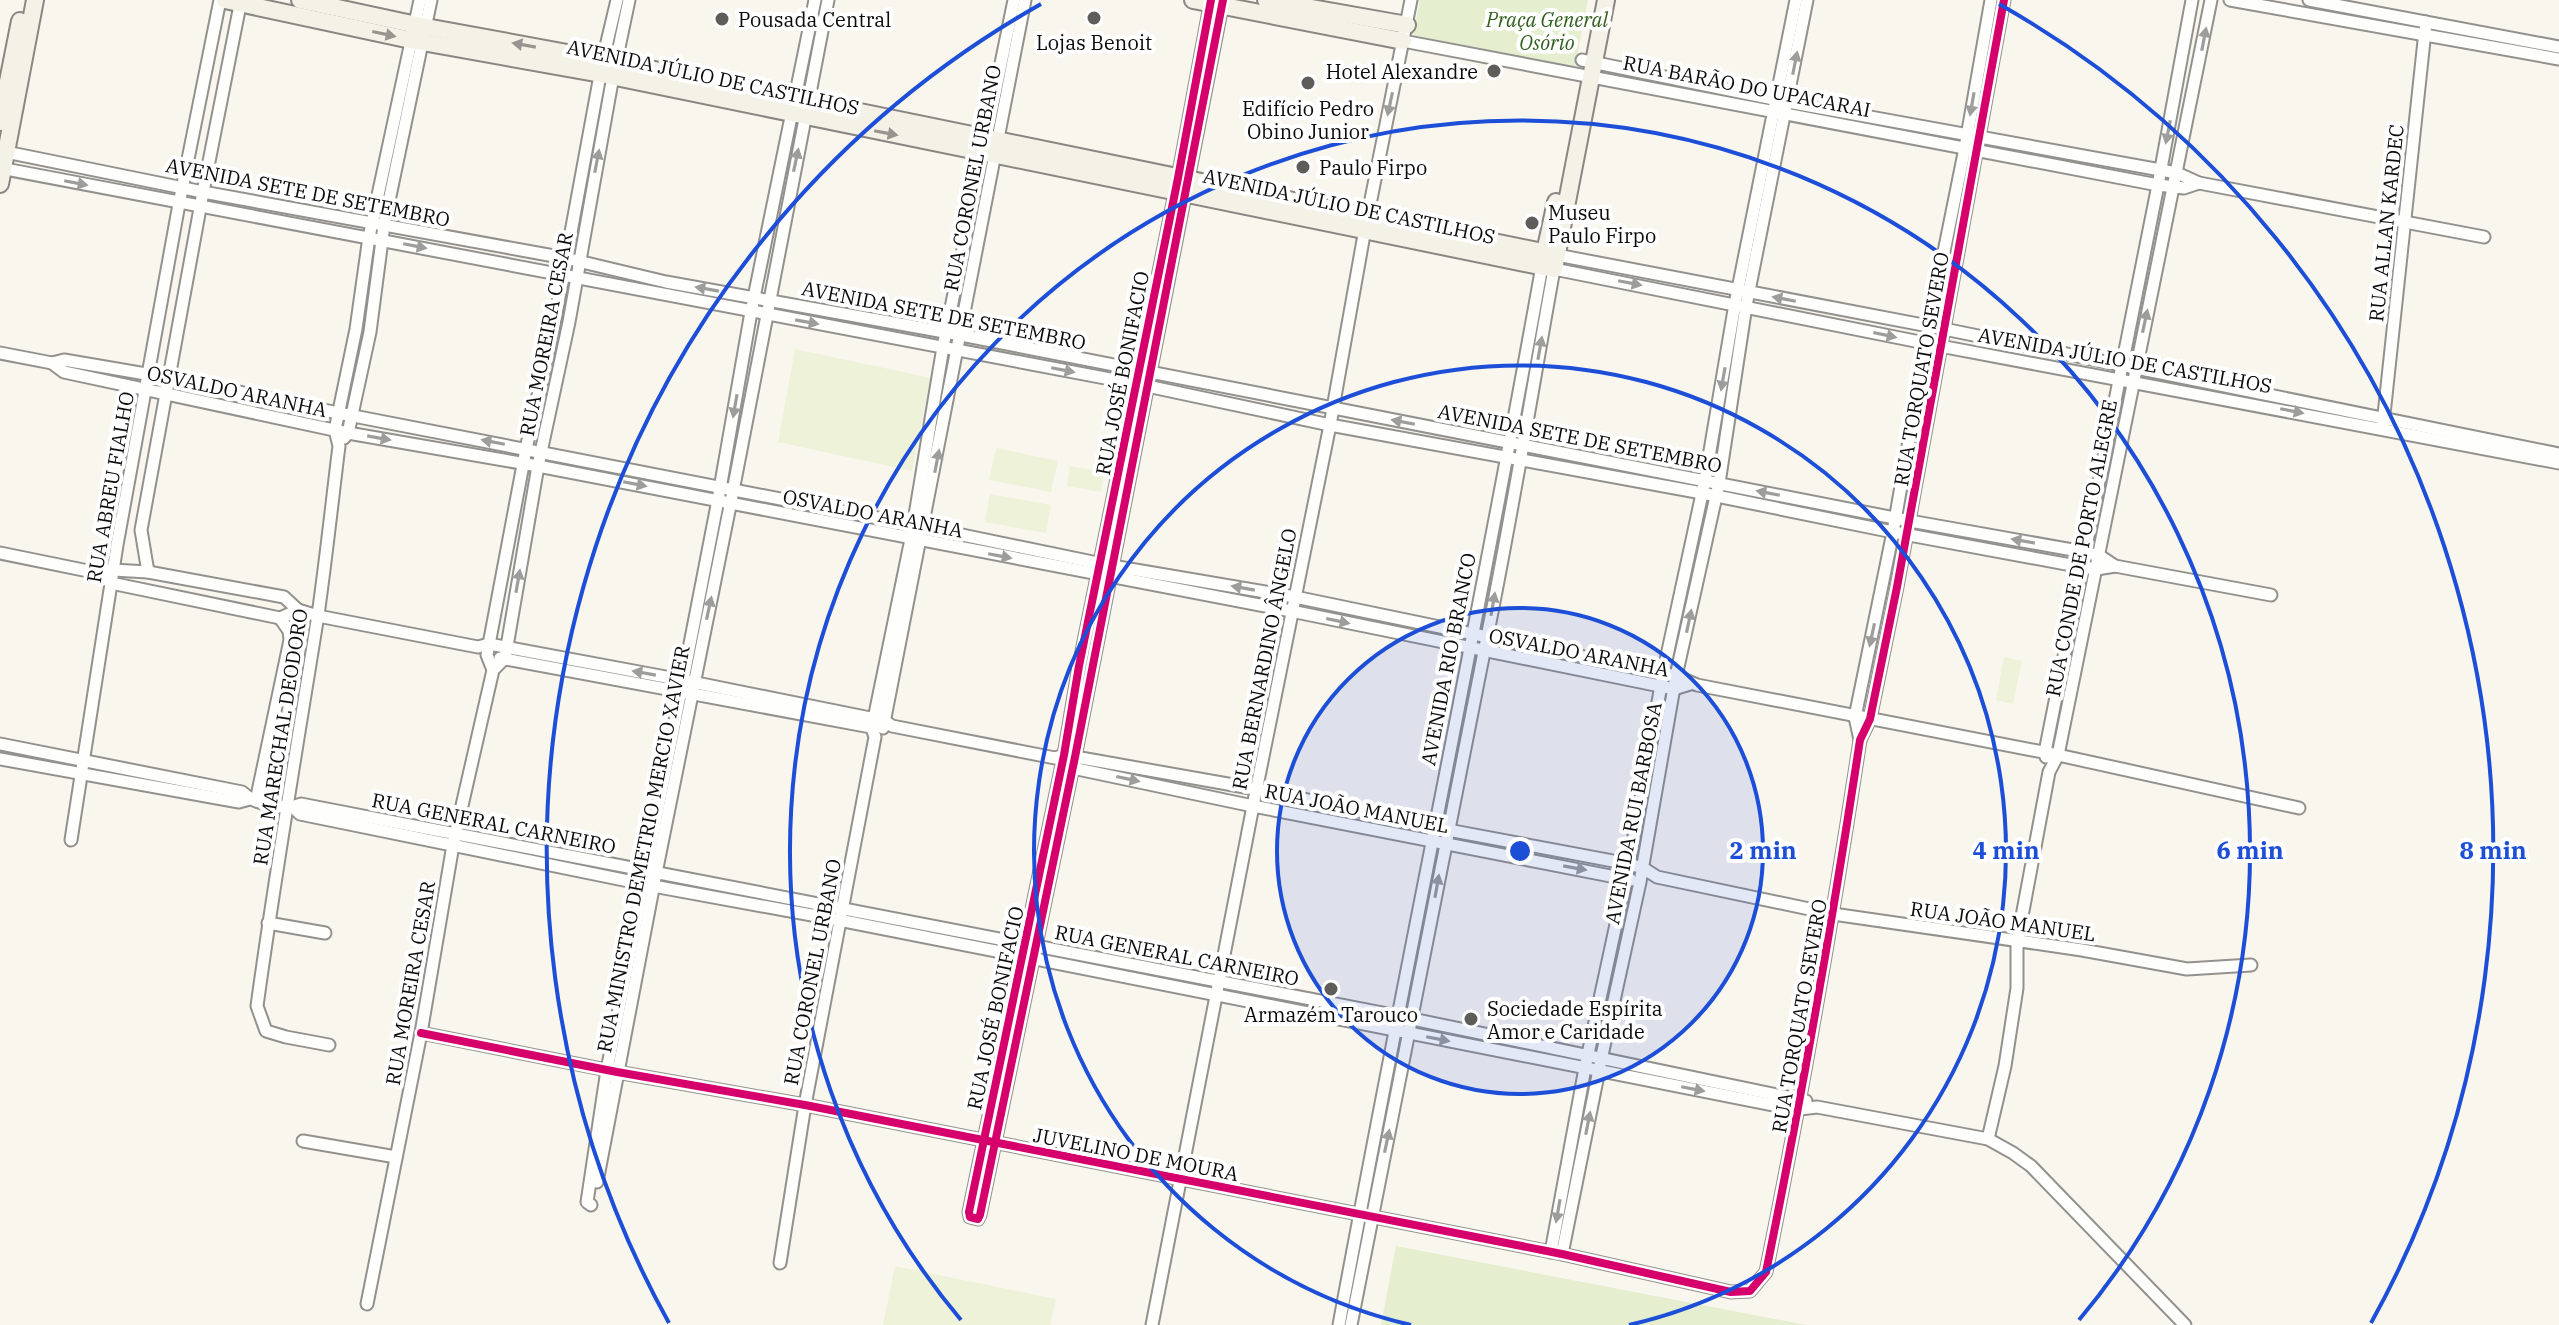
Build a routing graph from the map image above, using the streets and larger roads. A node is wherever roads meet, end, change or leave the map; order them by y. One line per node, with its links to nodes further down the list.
1 (25, 0): 36 (street)
2 (35, 0): 36 (street)
3 (300, 0): 29 (street, AVENIDA JÚLIO DE CASTILHOS)
4 (420, 0): 33 (street, RUA MARECHAL DEODORO)
5 (431, 0): 33 (street, RUA MARECHAL DEODORO)
6 (617, 0): 30 (street, RUA MOREIRA CESAR)
7 (629, 0): 30 (street, RUA MOREIRA CESAR)
8 (815, 0): 45 (street, RUA MINISTRO DEMETRIO MERCIO XAVIER)
9 (828, 0): 45 (street, RUA MINISTRO DEMETRIO MERCIO XAVIER)
10 (1014, 0): 37 (street, RUA CORONEL URBANO)
11 (1025, 0): 37 (street, RUA CORONEL URBANO)
12 (1193, 0): 27 (street, RUA BARÃO DO UPACARAI)
13 (1266, 0): 34 (street, RUA BARÃO DO UPACARAI)
14 (1411, 0): 34 (street, RUA BERNARDINO ÂNGELO)
15 (1595, 0): 41 (street, AVENIDA RIO BRANCO)
16 (1606, 0): 41 (street, AVENIDA RIO BRANCO)
17 (1796, 0): 44 (street, AVENIDA RUI BARBOSA)
18 (1807, 0): 44 (street, AVENIDA RUI BARBOSA, one-way to 18)
19 (1991, 0): 39 (street, RUA TORQUATO SEVERO)
20 (2004, 0): 39 (street, RUA TORQUATO SEVERO)
21 (2192, 0): 42 (street, RUA CONDE DE PORTO ALEGRE)
22 (2211, 0): 43 (street, RUA CONDE DE PORTO ALEGRE, one-way to 22)
23 (2230, 0): 28 (street)
24 (2311, 0): 28 (street); 31 (street)
25 (2391, 0): 31 (street)
26 (232, 1): 29 (street, AVENIDA JÚLIO DE CASTILHOS); 67 (street, RUA ABREU FIALHO); 68 (street, RUA ABREU FIALHO)
27 (1217, 2): 34 (street, RUA BARÃO DO UPACARAI); 64 (street, RUA JOSÉ BONIFACIO)
28 (2310, 14): 31 (street)
29 (332, 15): 33 (street, AVENIDA JÚLIO DE CASTILHOS)
30 (619, 17): 40 (street, RUA MOREIRA CESAR)
31 (2386, 20): 32 (street)
32 (2425, 28): 35 (street); 38 (street); 79 (street, RUA ALLAN KARDEC)
33 (419, 33): 40 (street, AVENIDA JÚLIO DE CASTILHOS); 81 (street, RUA MARECHAL DEODORO)
34 (1405, 33): 41 (street, RUA BARÃO DO UPACARAI); 80 (street, RUA BERNARDINO ÂNGELO, one-way to 80)
35 (2559, 47)
36 (19, 54): 49 (street); 57 (street)
37 (1009, 54): 54 (street, RUA CORONEL URBANO)
38 (2559, 59)
39 (1986, 64): 53 (street, RUA TORQUATO SEVERO)
40 (608, 68): 45 (street, AVENIDA JÚLIO DE CASTILHOS); 52 (street, RUA MOREIRA CESAR)
41 (1586, 69): 44 (street, RUA BARÃO DO UPACARAI); 47 (street, RUA BARÃO DO UPACARAI); 90 (street, AVENIDA RIO BRANCO)
42 (2176, 87): 43 (street); 59 (street, RUA CONDE DE PORTO ALEGRE, one-way to 59)
43 (2193, 92): 60 (street, RUA CONDE DE PORTO ALEGRE)
44 (1782, 101): 46 (street, RUA BARÃO DO UPACARAI); 47 (street, AVENIDA RUI BARBOSA)
45 (801, 109): 54 (street, AVENIDA JÚLIO DE CASTILHOS); 75 (street, RUA MINISTRO DEMETRIO MERCIO XAVIER)
46 (1833, 110): 48 (street, RUA BARÃO DO UPACARAI); 50 (street)
47 (1779, 114): 50 (street, RUA BARÃO DO UPACARAI); 101 (street, AVENIDA RUI BARBOSA)
48 (1871, 117): 51 (street); 53 (street, RUA BARÃO DO UPACARAI)
49 (0, 122)
50 (1830, 123): 51 (street, RUA BARÃO DO UPACARAI)
51 (1868, 130): 53 (street, RUA BARÃO DO UPACARAI)
52 (596, 132): 74 (street, RUA MOREIRA CESAR); 76 (street, RUA MOREIRA CESAR, one-way to 52)
53 (1972, 142): 55 (street, RUA BARÃO DO UPACARAI); 58 (street, RUA BARÃO DO UPACARAI); 97 (street, RUA TORQUATO SEVERO); 98 (street, RUA TORQUATO SEVERO)
54 (989, 147): 64 (street, AVENIDA JÚLIO DE CASTILHOS); 71 (street, RUA CORONEL URBANO)
55 (2065, 154): 58 (street); 59 (street, RUA BARÃO DO UPACARAI)
56 (47, 160): 57 (street, AVENIDA SETE DE SETEMBRO); 61 (street); 62 (street, AVENIDA SETE DE SETEMBRO)
57 (2, 165): 61 (street, AVENIDA SETE DE SETEMBRO)
58 (2063, 167): 65 (street, RUA BARÃO DO UPACARAI)
59 (2160, 171): 60 (street, RUA BARÃO DO UPACARAI); 65 (street, RUA CONDE DE PORTO ALEGRE)
60 (2177, 173): 63 (street, RUA BARÃO DO UPACARAI); 66 (street, RUA CONDE DE PORTO ALEGRE)
61 (44, 176): 69 (street, AVENIDA SETE DE SETEMBRO, one-way to 69)
62 (136, 178): 67 (street, AVENIDA SETE DE SETEMBRO); 69 (street)
63 (2199, 183): 66 (street, RUA BARÃO DO UPACARAI); 79 (street, RUA BARÃO DO UPACARAI)
64 (1182, 185): 80 (street, AVENIDA JÚLIO DE CASTILHOS); 127 (street, RUA JOSÉ BONIFACIO)
65 (2158, 185): 66 (street, RUA BARÃO DO UPACARAI); 92 (street, RUA CONDE DE PORTO ALEGRE)
66 (2175, 187): 94 (street, RUA CONDE DE PORTO ALEGRE)
67 (183, 188): 68 (street, AVENIDA SETE DE SETEMBRO); 72 (street, RUA ABREU FIALHO)
68 (203, 192): 70 (street, AVENIDA SETE DE SETEMBRO); 73 (street, RUA ABREU FIALHO)
69 (133, 194): 72 (street, AVENIDA SETE DE SETEMBRO)
70 (243, 199): 77 (street); 78 (street, AVENIDA SETE DE SETEMBRO)
71 (979, 201): 114 (street, RUA CORONEL URBANO); 115 (street, RUA CORONEL URBANO)
72 (179, 204): 73 (street, AVENIDA SETE DE SETEMBRO); 124 (street, RUA ABREU FIALHO)
73 (200, 207): 77 (street, AVENIDA SETE DE SETEMBRO); 126 (street, RUA ABREU FIALHO)
74 (575, 207): 76 (street); 88 (street, RUA MOREIRA CESAR)
75 (780, 207): 103 (street, RUA MINISTRO DEMETRIO MERCIO XAVIER); 104 (street, RUA MINISTRO DEMETRIO MERCIO XAVIER)
76 (588, 210): 89 (street, RUA MOREIRA CESAR)
77 (240, 214): 82 (street, AVENIDA SETE DE SETEMBRO)
78 (328, 215): 81 (street, AVENIDA SETE DE SETEMBRO); 82 (street)
79 (2403, 220): 84 (street, RUA BARÃO DO UPACARAI); 135 (street, RUA ALLAN KARDEC)
80 (1366, 222): 90 (street, AVENIDA JÚLIO DE CASTILHOS); 132 (street, RUA BERNARDINO ÂNGELO)
81 (378, 224): 83 (street, RUA MARECHAL DEODORO); 85 (street, RUA MARECHAL DEODORO); 86 (street, AVENIDA SETE DE SETEMBRO)
82 (325, 230): 83 (street, AVENIDA SETE DE SETEMBRO)
83 (369, 237): 85 (street, AVENIDA SETE DE SETEMBRO); 111 (street, RUA MARECHAL DEODORO)
84 (2484, 237)
85 (382, 239): 87 (street, AVENIDA SETE DE SETEMBRO, one-way to 87); 113 (street, RUA MARECHAL DEODORO)
86 (475, 242): 87 (street); 88 (street, AVENIDA SETE DE SETEMBRO)
87 (472, 257): 93 (street, AVENIDA SETE DE SETEMBRO)
88 (565, 258): 89 (street, AVENIDA SETE DE SETEMBRO); 93 (street, RUA MOREIRA CESAR)
89 (578, 261): 95 (street, RUA MOREIRA CESAR); 100 (street, AVENIDA SETE DE SETEMBRO)
90 (1550, 261): 91 (street, AVENIDA JÚLIO DE CASTILHOS); 96 (street, AVENIDA JÚLIO DE CASTILHOS); 141 (street, AVENIDA RIO BRANCO)
91 (1605, 265): 96 (street); 99 (street, AVENIDA JÚLIO DE CASTILHOS)
92 (2140, 273): 94 (street); 123 (street, RUA CONDE DE PORTO ALEGRE)
93 (562, 275): 95 (street, AVENIDA SETE DE SETEMBRO); 108 (street, RUA MOREIRA CESAR)
94 (2155, 276): 125 (street, RUA CONDE DE PORTO ALEGRE, one-way to 94)
95 (575, 278): 100 (street, AVENIDA SETE DE SETEMBRO); 109 (street, RUA MOREIRA CESAR)
96 (1603, 278): 102 (street, AVENIDA JÚLIO DE CASTILHOS, one-way to 102)
97 (1939, 278): 98 (street); 110 (street, RUA TORQUATO SEVERO)
98 (1953, 280): 112 (street, RUA TORQUATO SEVERO)
99 (1693, 282): 101 (street, AVENIDA JÚLIO DE CASTILHOS); 102 (street)
100 (665, 288): 103 (street, AVENIDA SETE DE SETEMBRO, one-way to 100); 106 (street, AVENIDA SETE DE SETEMBRO)
101 (1744, 292): 105 (street, AVENIDA RUI BARBOSA); 110 (street, AVENIDA JÚLIO DE CASTILHOS, one-way to 101)
102 (1691, 295): 105 (street, AVENIDA JÚLIO DE CASTILHOS)
103 (755, 298): 104 (street, AVENIDA SETE DE SETEMBRO); 106 (street, RUA MINISTRO DEMETRIO MERCIO XAVIER)
104 (770, 301): 107 (street, RUA MINISTRO DEMETRIO MERCIO XAVIER); 114 (street, AVENIDA SETE DE SETEMBRO)
105 (1741, 305): 116 (street, AVENIDA JÚLIO DE CASTILHOS, one-way to 116); 119 (street, AVENIDA RUI BARBOSA)
106 (751, 312): 107 (street, AVENIDA SETE DE SETEMBRO); 157 (street, RUA MINISTRO DEMETRIO MERCIO XAVIER, one-way to 157)
107 (767, 315): 118 (street, AVENIDA SETE DE SETEMBRO, one-way to 118); 155 (street, RUA MINISTRO DEMETRIO MERCIO XAVIER)
108 (555, 319): 109 (street); 143 (street, RUA MOREIRA CESAR)
109 (569, 322): 145 (street, RUA MOREIRA CESAR)
110 (1929, 326): 112 (street, AVENIDA JÚLIO DE CASTILHOS); 116 (street, RUA TORQUATO SEVERO)
111 (356, 329): 113 (street); 133 (street, RUA MARECHAL DEODORO)
112 (1944, 329): 117 (street, RUA TORQUATO SEVERO); 123 (street, AVENIDA JÚLIO DE CASTILHOS)
113 (370, 332): 134 (street, RUA MARECHAL DEODORO)
114 (947, 333): 115 (street, AVENIDA SETE DE SETEMBRO); 118 (street, RUA CORONEL URBANO)
115 (961, 335): 120 (street, RUA CORONEL URBANO); 127 (street, AVENIDA SETE DE SETEMBRO)
116 (1926, 343): 117 (street, AVENIDA JÚLIO DE CASTILHOS); 137 (street, RUA TORQUATO SEVERO)
117 (1940, 346): 128 (street, AVENIDA JÚLIO DE CASTILHOS); 140 (street, RUA TORQUATO SEVERO)
118 (943, 347): 120 (street, AVENIDA SETE DE SETEMBRO); 164 (street, RUA CORONEL URBANO)
119 (1734, 350): 153 (street, AVENIDA RUI BARBOSA, one-way to 153); 154 (street, AVENIDA RUI BARBOSA)
120 (958, 351): 127 (street, AVENIDA SETE DE SETEMBRO, one-way to 127); 164 (street, RUA CORONEL URBANO, one-way to 120)
121 (0, 353): 122 (street, OSVALDO ARANHA)
122 (52, 363): 124 (street, OSVALDO ARANHA); 130 (street, OSVALDO ARANHA)
123 (2122, 365): 125 (street, AVENIDA JÚLIO DE CASTILHOS); 128 (street, RUA CONDE DE PORTO ALEGRE)
124 (151, 375): 126 (street, OSVALDO ARANHA); 130 (street, RUA ABREU FIALHO)
125 (2134, 375): 128 (street, AVENIDA JÚLIO DE CASTILHOS); 135 (street, AVENIDA JÚLIO DE CASTILHOS); 152 (street, RUA CONDE DE PORTO ALEGRE)
126 (168, 378): 129 (street, OSVALDO ARANHA); 130 (street, RUA ABREU FIALHO)
127 (1143, 378): 132 (street, AVENIDA SETE DE SETEMBRO); 136 (street, AVENIDA SETE DE SETEMBRO); 180 (street, RUA JOSÉ BONIFACIO)
128 (2119, 379): 149 (street, RUA CONDE DE PORTO ALEGRE)
129 (212, 386): 131 (street); 133 (street, OSVALDO ARANHA)
130 (156, 392): 131 (street, OSVALDO ARANHA); 181 (street, RUA ABREU FIALHO); 182 (street, RUA ABREU FIALHO)
131 (208, 404): 138 (street, OSVALDO ARANHA)
132 (1333, 408): 136 (street, RUA BERNARDINO ÂNGELO); 141 (street, AVENIDA SETE DE SETEMBRO, one-way to 132)
133 (338, 413): 134 (street, OSVALDO ARANHA); 138 (street, RUA MARECHAL DEODORO)
134 (351, 416): 138 (street, RUA MARECHAL DEODORO); 139 (street, OSVALDO ARANHA)
135 (2384, 423): 144 (street, AVENIDA JÚLIO DE CASTILHOS)
136 (1330, 425): 147 (street, AVENIDA SETE DE SETEMBRO); 186 (street, RUA BERNARDINO ÂNGELO)
137 (1911, 429): 140 (street); 161 (street, RUA TORQUATO SEVERO)
138 (342, 432): 142 (street, OSVALDO ARANHA, one-way to 142); 189 (street, RUA MARECHAL DEODORO)
139 (437, 432): 142 (street); 143 (street, OSVALDO ARANHA, one-way to 139)
140 (1926, 432): 163 (street, RUA TORQUATO SEVERO)
141 (1516, 444): 147 (street, AVENIDA RIO BRANCO); 153 (street, AVENIDA SETE DE SETEMBRO)
142 (433, 448): 148 (street, OSVALDO ARANHA)
143 (526, 449): 145 (street, OSVALDO ARANHA); 148 (street, RUA MOREIRA CESAR)
144 (2515, 449): 146 (street, AVENIDA JÚLIO DE CASTILHOS); 150 (street, AVENIDA JÚLIO DE CASTILHOS)
145 (541, 452): 151 (street, RUA MOREIRA CESAR); 157 (street, OSVALDO ARANHA)
146 (2559, 454)
147 (1513, 458): 156 (street, AVENIDA SETE DE SETEMBRO); 160 (street, AVENIDA RIO BRANCO); 162 (street, AVENIDA RIO BRANCO)
148 (523, 463): 151 (street, OSVALDO ARANHA); 172 (street, RUA MOREIRA CESAR)
149 (2102, 463): 152 (street); 174 (street, RUA CONDE DE PORTO ALEGRE)
150 (2559, 463)
151 (538, 466): 157 (street, OSVALDO ARANHA, one-way to 157); 173 (street, RUA MOREIRA CESAR)
152 (2116, 468): 176 (street, RUA CONDE DE PORTO ALEGRE)
153 (1705, 480): 154 (street, AVENIDA SETE DE SETEMBRO); 156 (street, AVENIDA RUI BARBOSA)
154 (1719, 483): 158 (street, AVENIDA RUI BARBOSA); 161 (street, AVENIDA SETE DE SETEMBRO, one-way to 154)
155 (733, 491): 157 (street, OSVALDO ARANHA); 159 (street, RUA MINISTRO DEMETRIO MERCIO XAVIER); 164 (street, OSVALDO ARANHA)
156 (1702, 493): 158 (street, AVENIDA SETE DE SETEMBRO); 168 (street, AVENIDA RUI BARBOSA)
157 (719, 494): 159 (street, OSVALDO ARANHA); 205 (street, RUA MINISTRO DEMETRIO MERCIO XAVIER)
158 (1716, 496): 166 (street, AVENIDA SETE DE SETEMBRO); 170 (street, AVENIDA RUI BARBOSA)
159 (731, 504): 169 (street, OSVALDO ARANHA); 205 (street, RUA MINISTRO DEMETRIO MERCIO XAVIER, one-way to 159)
160 (1495, 518): 162 (street); 193 (street, AVENIDA RIO BRANCO)
161 (1896, 518): 163 (street, AVENIDA SETE DE SETEMBRO); 166 (street, RUA TORQUATO SEVERO)
162 (1508, 520): 194 (street, AVENIDA RIO BRANCO, one-way to 162)
163 (1910, 521): 165 (street, AVENIDA SETE DE SETEMBRO); 167 (street, RUA TORQUATO SEVERO)
164 (919, 526): 169 (street, RUA CORONEL URBANO); 180 (street, OSVALDO ARANHA)
165 (1955, 529): 171 (street); 174 (street, AVENIDA SETE DE SETEMBRO, one-way to 165)
166 (1893, 532): 167 (street, AVENIDA SETE DE SETEMBRO); 183 (street, RUA TORQUATO SEVERO)
167 (1907, 535): 171 (street, AVENIDA SETE DE SETEMBRO); 184 (street, RUA TORQUATO SEVERO)
168 (1692, 538): 170 (street); 202 (street, AVENIDA RUI BARBOSA)
169 (916, 540): 180 (street, OSVALDO ARANHA, one-way to 180); 208 (street, RUA CORONEL URBANO)
170 (1706, 541): 203 (street, AVENIDA RUI BARBOSA, one-way to 170)
171 (1952, 543): 178 (street, AVENIDA SETE DE SETEMBRO)
172 (508, 548): 173 (street); 195 (street, RUA MOREIRA CESAR)
173 (524, 551): 198 (street, RUA MOREIRA CESAR, one-way to 173)
174 (2084, 552): 176 (street, AVENIDA SETE DE SETEMBRO); 178 (street, RUA CONDE DE PORTO ALEGRE)
175 (0, 553): 182 (street, RUA JOÃO MANUEL)
176 (2100, 556): 177 (street, AVENIDA SETE DE SETEMBRO); 179 (street, RUA CONDE DE PORTO ALEGRE)
177 (2115, 566): 179 (street, AVENIDA SETE DE SETEMBRO); 185 (street, AVENIDA SETE DE SETEMBRO)
178 (2082, 567): 179 (street, AVENIDA SETE DE SETEMBRO); 190 (street, RUA CONDE DE PORTO ALEGRE)
179 (2097, 569): 192 (street, RUA CONDE DE PORTO ALEGRE)
180 (1105, 570): 186 (street, OSVALDO ARANHA, one-way to 180); 188 (street, OSVALDO ARANHA); 199 (street, RUA JOSÉ BONIFACIO); 200 (street, RUA JOSÉ BONIFACIO)
181 (148, 572): 182 (street, RUA JOÃO MANUEL); 187 (street, RUA JOÃO MANUEL)
182 (112, 576): 191 (street, RUA JOÃO MANUEL); 217 (street, RUA ABREU FIALHO)
183 (1882, 584): 184 (street); 206 (street, RUA TORQUATO SEVERO, one-way to 206)
184 (1897, 587): 207 (street, RUA TORQUATO SEVERO)
185 (2271, 595)
186 (1295, 597): 188 (street, RUA BERNARDINO ÂNGELO); 193 (street, OSVALDO ARANHA)
187 (298, 610): 189 (street, RUA JOÃO MANUEL); 191 (street)
188 (1291, 611): 196 (street, OSVALDO ARANHA, one-way to 196); 229 (street, RUA BERNARDINO ÂNGELO)
189 (318, 616): 195 (street, RUA JOÃO MANUEL); 231 (street, RUA MARECHAL DEODORO)
190 (2072, 616): 192 (street); 214 (street, RUA CONDE DE PORTO ALEGRE)
191 (280, 618): 230 (street, RUA MARECHAL DEODORO)
192 (2087, 619): 215 (street, RUA CONDE DE PORTO ALEGRE)
193 (1473, 635): 194 (street, OSVALDO ARANHA); 196 (street, AVENIDA RIO BRANCO)
194 (1487, 638): 197 (street, AVENIDA RIO BRANCO); 202 (street, OSVALDO ARANHA)
195 (485, 649): 198 (street, RUA JOÃO MANUEL); 201 (street)
196 (1470, 649): 197 (street, OSVALDO ARANHA); 209 (street, AVENIDA RIO BRANCO)
197 (1484, 651): 204 (street, OSVALDO ARANHA); 211 (street, AVENIDA RIO BRANCO)
198 (506, 653): 201 (street); 205 (street, RUA JOÃO MANUEL)
199 (1079, 666): 200 (street); 218 (street, RUA JOSÉ BONIFACIO)
200 (1092, 669): 218 (street, RUA JOSÉ BONIFACIO)
201 (493, 670): 238 (street, RUA MOREIRA CESAR)
202 (1663, 674): 203 (street, OSVALDO ARANHA); 204 (street, AVENIDA RUI BARBOSA)
203 (1675, 683): 204 (street, OSVALDO ARANHA); 206 (street, OSVALDO ARANHA); 222 (street, AVENIDA RUI BARBOSA)
204 (1660, 686): 220 (street, AVENIDA RUI BARBOSA)
205 (687, 687): 208 (street, RUA JOÃO MANUEL); 245 (street, RUA MINISTRO DEMETRIO MERCIO XAVIER)
206 (1855, 717): 207 (street, OSVALDO ARANHA); 210 (street, RUA TORQUATO SEVERO)
207 (1870, 719): 210 (street, RUA TORQUATO SEVERO); 214 (street, OSVALDO ARANHA)
208 (880, 727): 218 (street, RUA JOÃO MANUEL); 252 (street, RUA CORONEL URBANO)
209 (1453, 738): 211 (street); 236 (street, AVENIDA RIO BRANCO)
210 (1860, 740): 251 (street, RUA TORQUATO SEVERO)
211 (1466, 741): 236 (street, AVENIDA RIO BRANCO)
212 (0, 744): 213 (street, RUA GENERAL CARNEIRO)
213 (42, 752): 217 (street, RUA GENERAL CARNEIRO); 219 (street)
214 (2045, 752): 215 (street, OSVALDO ARANHA); 223 (street, RUA CONDE DE PORTO ALEGRE)
215 (2058, 755): 223 (street, RUA CONDE DE PORTO ALEGRE); 233 (street, OSVALDO ARANHA)
216 (0, 759): 219 (street, RUA GENERAL CARNEIRO)
217 (83, 760): 221 (street, RUA GENERAL CARNEIRO); 225 (street, RUA ABREU FIALHO)
218 (1066, 761): 224 (street, RUA JOÃO MANUEL); 228 (street, RUA JOÃO MANUEL, one-way to 228); 258 (street, RUA JOSÉ BONIFACIO)
219 (39, 766): 225 (street, RUA GENERAL CARNEIRO)
220 (1646, 769): 222 (street); 242 (street, AVENIDA RUI BARBOSA)
221 (132, 770): 226 (street); 227 (street, RUA GENERAL CARNEIRO)
222 (1660, 772): 243 (street, AVENIDA RUI BARBOSA)
223 (2049, 772): 257 (street, RUA CONDE DE PORTO ALEGRE)
224 (1165, 773): 228 (street); 229 (street, RUA JOÃO MANUEL)
225 (80, 774): 226 (street, RUA GENERAL CARNEIRO); 237 (street, RUA ABREU FIALHO)
226 (129, 783): 227 (street, RUA GENERAL CARNEIRO)
227 (183, 786): 230 (street, RUA GENERAL CARNEIRO)
228 (1162, 787): 232 (street, RUA JOÃO MANUEL)
229 (1256, 789): 232 (street, RUA BERNARDINO ÂNGELO); 234 (street, RUA JOÃO MANUEL)
230 (255, 801): 231 (street, RUA GENERAL CARNEIRO)
231 (287, 806): 238 (street, RUA GENERAL CARNEIRO); 253 (street, RUA MARECHAL DEODORO)
232 (1253, 806): 235 (street, RUA JOÃO MANUEL); 266 (street, RUA BERNARDINO ÂNGELO)
233 (2299, 808)
234 (1374, 814): 235 (street); 236 (street, RUA JOÃO MANUEL)
235 (1370, 829): 239 (street, RUA JOÃO MANUEL)
236 (1442, 829): 239 (street, AVENIDA RIO BRANCO); 240 (street, RUA JOÃO MANUEL)
237 (71, 840)
238 (454, 840): 244 (street, RUA GENERAL CARNEIRO); 278 (street, RUA MOREIRA CESAR)
239 (1439, 843): 241 (street, RUA JOÃO MANUEL); 254 (street, AVENIDA RIO BRANCO); 255 (street, AVENIDA RIO BRANCO, one-way to 239)
240 (1519, 843): 241 (street); 242 (street, RUA JOÃO MANUEL)
241 (1516, 857): 247 (street, RUA JOÃO MANUEL, one-way to 247)
242 (1629, 864): 243 (street, RUA JOÃO MANUEL); 247 (street, AVENIDA RUI BARBOSA)
243 (1643, 868): 246 (street, RUA JOÃO MANUEL); 248 (street, AVENIDA RUI BARBOSA)
244 (608, 870): 245 (street, RUA GENERAL CARNEIRO); 249 (street, RUA GENERAL CARNEIRO)
245 (651, 872): 249 (street, RUA MINISTRO DEMETRIO MERCIO XAVIER); 250 (street, RUA GENERAL CARNEIRO)
246 (1657, 877): 248 (street, RUA JOÃO MANUEL); 251 (street, RUA JOÃO MANUEL)
247 (1626, 879): 248 (street, RUA JOÃO MANUEL); 262 (street, AVENIDA RUI BARBOSA)
248 (1640, 882): 263 (street, AVENIDA RUI BARBOSA)
249 (649, 885): 250 (street, RUA GENERAL CARNEIRO); 285 (street, RUA MINISTRO DEMETRIO MERCIO XAVIER)
250 (711, 890): 252 (street, RUA GENERAL CARNEIRO)
251 (1833, 914): 257 (street, RUA JOÃO MANUEL); 286 (street, RUA TORQUATO SEVERO)
252 (840, 915): 258 (street, RUA GENERAL CARNEIRO); 287 (street, RUA CORONEL URBANO)
253 (268, 923): 256 (street); 281 (street, RUA MARECHAL DEODORO)
254 (1416, 928): 255 (street); 274 (street, AVENIDA RIO BRANCO)
255 (1429, 931): 275 (street, AVENIDA RIO BRANCO)
256 (325, 933)
257 (2017, 943): 261 (street, RUA JOÃO MANUEL); 290 (street, RUA CONDE DE PORTO ALEGRE)
258 (1029, 952): 259 (street, RUA GENERAL CARNEIRO); 292 (street, RUA JOSÉ BONIFACIO)
259 (1082, 962): 260 (street, RUA GENERAL CARNEIRO); 265 (street, RUA GENERAL CARNEIRO)
260 (1127, 964): 264 (street, RUA GENERAL CARNEIRO); 265 (street)
261 (2251, 965)
262 (1606, 969): 263 (street); 283 (street, AVENIDA RUI BARBOSA)
263 (1620, 972): 284 (street, AVENIDA RUI BARBOSA)
264 (1179, 974): 266 (street, RUA GENERAL CARNEIRO); 267 (street)
265 (1123, 977): 267 (street, RUA GENERAL CARNEIRO)
266 (1219, 981): 268 (street, RUA GENERAL CARNEIRO); 269 (street, RUA BERNARDINO ÂNGELO)
267 (1174, 987): 269 (street, RUA GENERAL CARNEIRO)
268 (1273, 992): 270 (street, RUA GENERAL CARNEIRO); 271 (street)
269 (1216, 996): 271 (street, RUA GENERAL CARNEIRO); 296 (street, RUA BERNARDINO ÂNGELO)
270 (1322, 1001): 272 (street, RUA GENERAL CARNEIRO); 273 (street)
271 (1270, 1007): 273 (street, RUA GENERAL CARNEIRO)
272 (1364, 1009): 274 (street, RUA GENERAL CARNEIRO); 276 (street)
273 (1318, 1016): 276 (street, RUA GENERAL CARNEIRO)
274 (1398, 1016): 275 (street, RUA GENERAL CARNEIRO); 277 (street, AVENIDA RIO BRANCO)
275 (1413, 1019): 279 (street, AVENIDA RIO BRANCO); 280 (street, RUA GENERAL CARNEIRO)
276 (1361, 1024): 277 (street, RUA GENERAL CARNEIRO)
277 (1395, 1031): 279 (street, RUA GENERAL CARNEIRO); 288 (street, AVENIDA RIO BRANCO)
278 (421, 1033): 285 (street, JUVELINO DE MOURA); 293 (street, RUA MOREIRA CESAR)
279 (1409, 1034): 282 (street, RUA GENERAL CARNEIRO, one-way to 282); 289 (street, AVENIDA RIO BRANCO)
280 (1498, 1037): 282 (street); 283 (street, RUA GENERAL CARNEIRO)
281 (329, 1045)
282 (1496, 1051): 283 (street, RUA GENERAL CARNEIRO)
283 (1586, 1062): 284 (street, RUA GENERAL CARNEIRO); 294 (street, AVENIDA RUI BARBOSA)
284 (1600, 1065): 286 (street, RUA GENERAL CARNEIRO); 295 (street, AVENIDA RUI BARBOSA, one-way to 284)
285 (612, 1071): 285 (street, RUA MINISTRO DEMETRIO MERCIO XAVIER); 287 (street, JUVELINO DE MOURA)
286 (1800, 1104): 290 (street, RUA GENERAL CARNEIRO); 301 (street, RUA TORQUATO SEVERO)
287 (805, 1105): 292 (street, JUVELINO DE MOURA); 300 (street, RUA CORONEL URBANO)
288 (1378, 1113): 289 (street); 297 (street, AVENIDA RIO BRANCO)
289 (1393, 1115): 298 (street, AVENIDA RIO BRANCO, one-way to 289)
290 (1988, 1139): 307 (street)
291 (303, 1141): 293 (street)
292 (989, 1142): 292 (street, RUA JOSÉ BONIFACIO); 296 (street, JUVELINO DE MOURA)
293 (396, 1157): 303 (street, RUA MOREIRA CESAR)
294 (1568, 1161): 295 (street); 299 (street, AVENIDA RUI BARBOSA, one-way to 299)
295 (1580, 1164): 299 (street, AVENIDA RUI BARBOSA)
296 (1181, 1179): 297 (street, JUVELINO DE MOURA); 304 (street, RUA BERNARDINO ÂNGELO)
297 (1358, 1215): 298 (street, JUVELINO DE MOURA); 302 (street, AVENIDA RIO BRANCO)
298 (1372, 1217): 299 (street, JUVELINO DE MOURA); 302 (street, AVENIDA RIO BRANCO)
299 (1557, 1253): 301 (street, JUVELINO DE MOURA)
300 (780, 1263)
301 (1750, 1291)
302 (1350, 1300): 305 (street, AVENIDA RIO BRANCO); 306 (street, AVENIDA RIO BRANCO)
303 (367, 1304)
304 (1152, 1325)
305 (1339, 1325)
306 (1351, 1325)
307 (2185, 1325)

